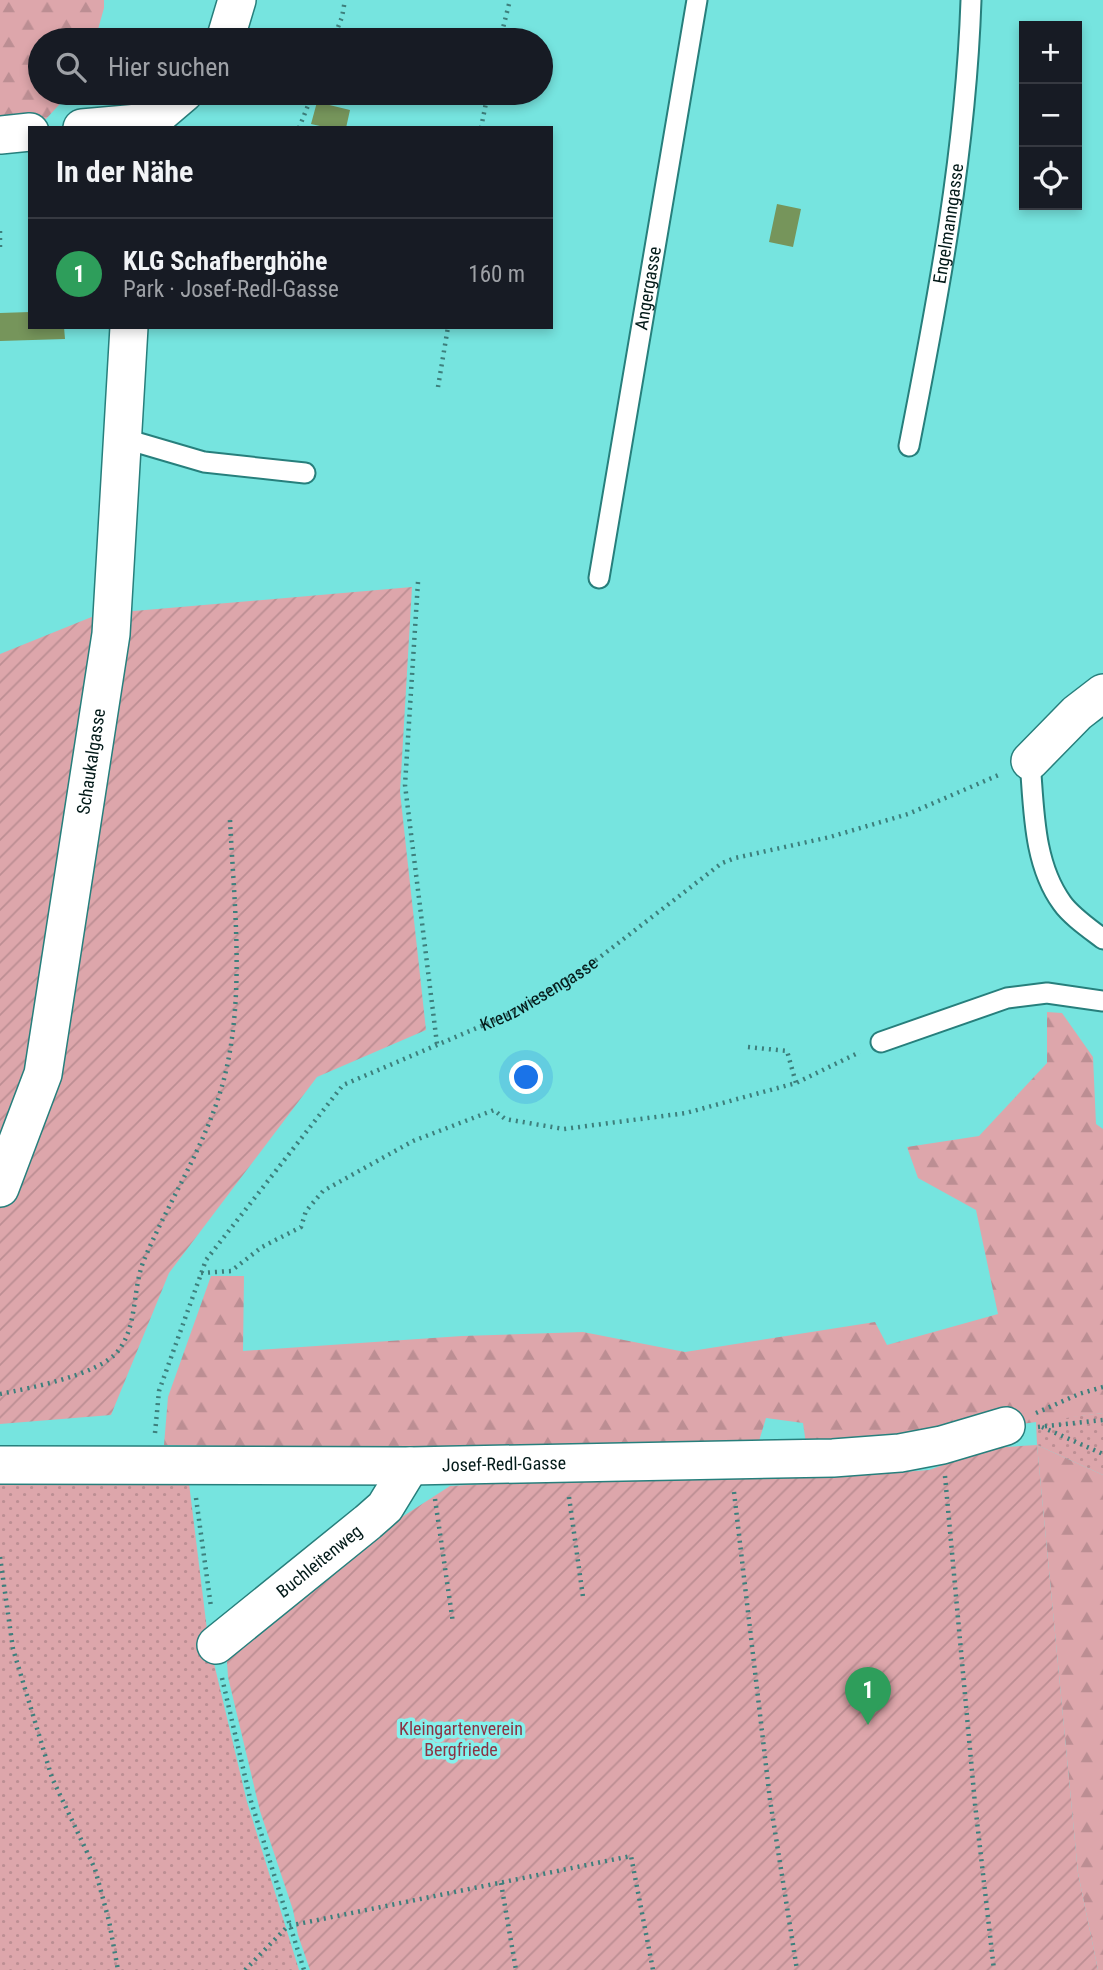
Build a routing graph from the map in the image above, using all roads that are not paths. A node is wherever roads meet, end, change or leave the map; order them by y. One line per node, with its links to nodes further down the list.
1 (237, 0): 4 (street)
2 (697, 0): 14 (lane, Angergasse)
3 (971, 0): 12 (lane, Engelmanngasse)
4 (229, 28)
5 (171, 105): 6 (street)
6 (150, 125): 7 (street)
7 (127, 126)
8 (28, 132): 9 (street)
9 (0, 135)
10 (129, 329): 11 (street, Schaukalgasse)
11 (122, 438): 13 (lane); 20 (street, Schaukalgasse)
12 (909, 446)
13 (305, 473)
14 (599, 578)
15 (1103, 693): 16 (street)
16 (1030, 761): 17 (lane)
17 (1103, 939)
18 (1103, 1001): 19 (lane)
19 (881, 1042)
20 (14, 1112): 21 (street, Schaukalgasse)
21 (0, 1188)
22 (1023, 1426): 24 (street, Josef-Redl-Gasse)
23 (0, 1465): 24 (street, Josef-Redl-Gasse)
24 (410, 1466): 25 (street, Buchleitenweg)
25 (216, 1646)

